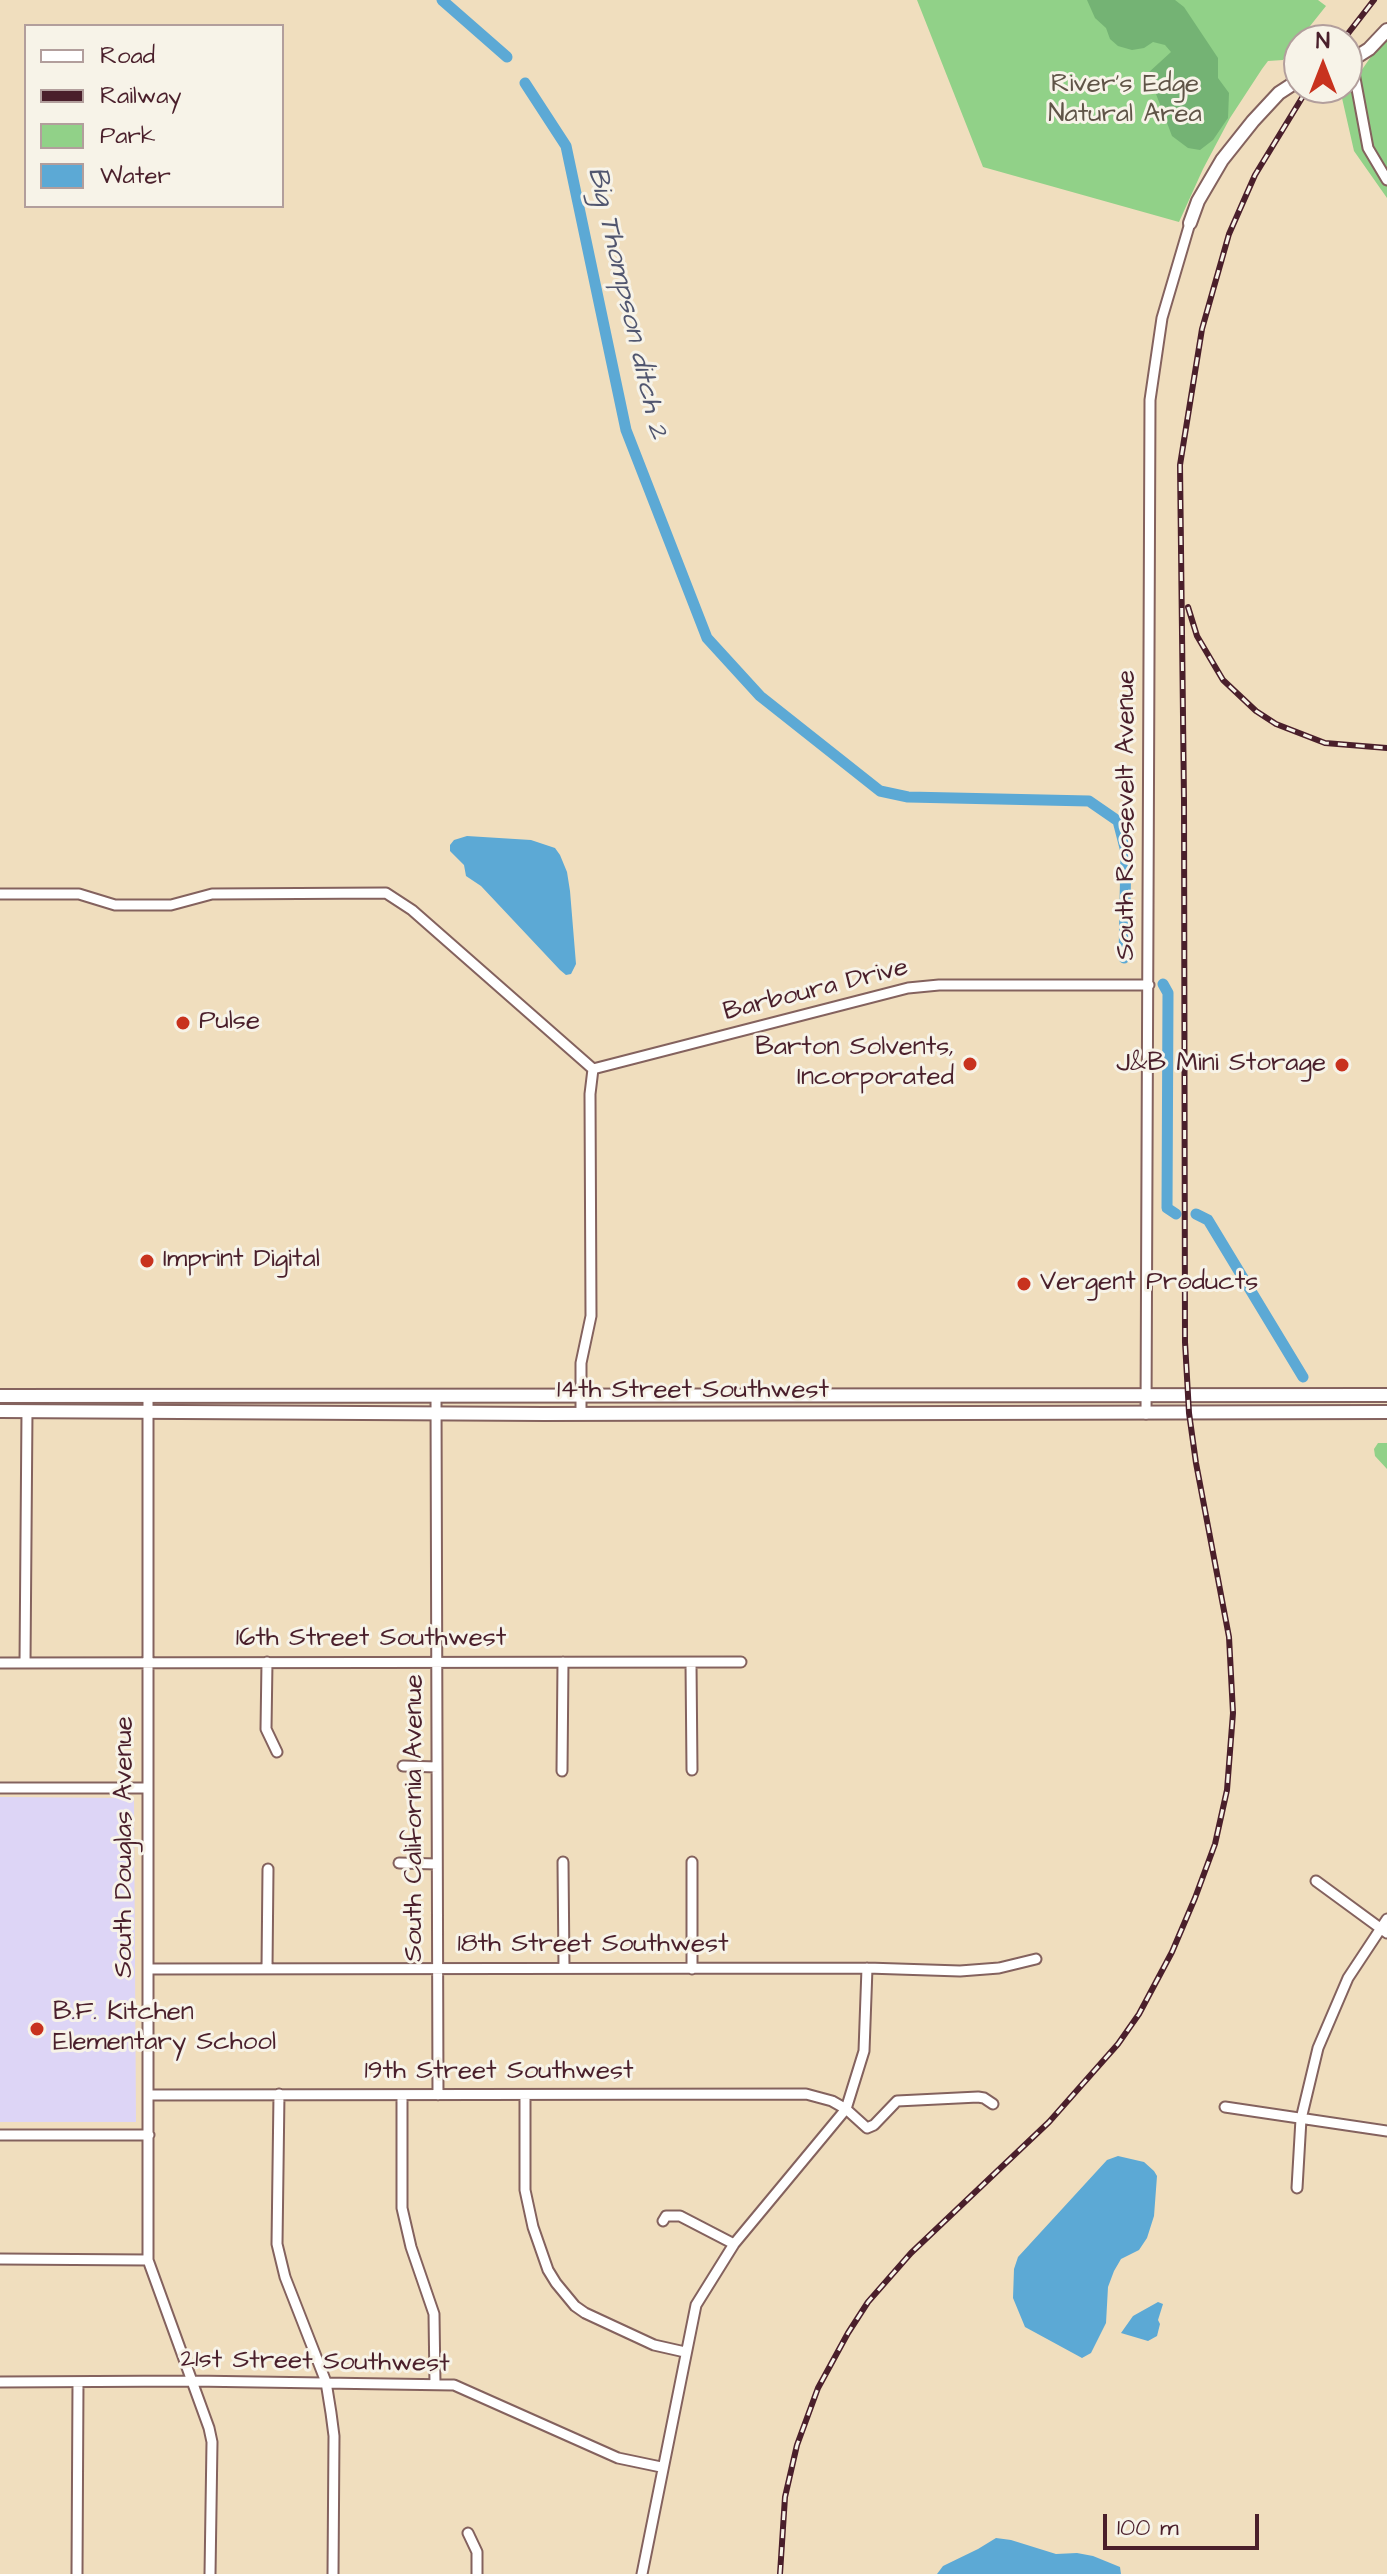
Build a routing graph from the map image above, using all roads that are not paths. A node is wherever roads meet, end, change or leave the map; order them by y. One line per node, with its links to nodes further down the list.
1 (1387, 30): 2 (main road)
2 (1363, 51)
3 (1283, 90): 6 (main road)
4 (1359, 104): 5 (street)
5 (1387, 180)
6 (1190, 223): 8 (street, South Roosevelt Avenue)
7 (0, 894): 9 (street)
8 (1149, 985): 9 (street, Barboura Drive); 14 (street, South Roosevelt Avenue)
9 (593, 1069): 13 (street)
10 (1387, 1395): 14 (main road, 14th Street Southwest)
11 (0, 1396): 12 (main road, 14th Street Southwest)
12 (148, 1396): 15 (main road, 14th Street Southwest); 16 (street, South Douglas Avenue)
13 (581, 1396): 14 (main road, 14th Street Southwest); 15 (main road, 14th Street Southwest); 21 (street)
14 (1146, 1396): 22 (street, South Roosevelt Avenue)
15 (436, 1397): 20 (street, South California Avenue)
16 (148, 1410): 18 (main road, 14th Street Southwest); 20 (main road, 14th Street Southwest); 29 (street, South Douglas Avenue)
17 (0, 1411): 18 (main road, 14th Street Southwest)
18 (27, 1411): 28 (street)
19 (1387, 1412): 22 (main road, 14th Street Southwest)
20 (436, 1414): 21 (main road, 14th Street Southwest); 24 (street, South California Avenue)
21 (581, 1414): 22 (main road, 14th Street Southwest)
22 (1146, 1414)
23 (267, 1662): 24 (street, 16th Street Southwest); 29 (street, 16th Street Southwest); 31 (street)
24 (438, 1662): 25 (street, 16th Street Southwest); 33 (street, South California Avenue)
25 (563, 1662): 30 (street, 16th Street Southwest); 35 (street)
26 (741, 1662): 30 (street, 16th Street Southwest)
27 (0, 1663): 28 (street, 16th Street Southwest)
28 (25, 1663): 29 (street, 16th Street Southwest)
29 (149, 1663): 37 (street, South Douglas Avenue)
30 (691, 1663): 34 (street)
31 (277, 1752)
32 (403, 1766): 33 (street)
33 (437, 1767): 41 (street, South California Avenue)
34 (692, 1770)
35 (562, 1771)
36 (0, 1788): 37 (street)
37 (147, 1788): 51 (street, South Douglas Avenue)
38 (563, 1862): 49 (street)
39 (692, 1862): 52 (street)
40 (399, 1863): 41 (street)
41 (437, 1864): 48 (street, South California Avenue)
42 (268, 1869): 47 (street)
43 (1316, 1881): 45 (street)
44 (1387, 1919): 45 (street)
45 (1383, 1930): 61 (street)
46 (1036, 1959): 50 (street, 18th Street Southwest)
47 (267, 1968): 48 (street, 18th Street Southwest); 51 (street, 18th Street Southwest)
48 (437, 1968): 49 (street, 18th Street Southwest); 56 (street, South California Avenue)
49 (564, 1968): 52 (street, 18th Street Southwest)
50 (867, 1968): 52 (street, 18th Street Southwest); 60 (street)
51 (148, 1969): 54 (street, South Douglas Avenue)
52 (692, 1969)
53 (279, 2094): 54 (street, 19th Street Southwest); 55 (street, 19th Street Southwest); 74 (street)
54 (149, 2095): 64 (street, South Douglas Avenue)
55 (402, 2095): 56 (street, 19th Street Southwest); 75 (street)
56 (438, 2095): 57 (street, 19th Street Southwest)
57 (525, 2095): 60 (street, 19th Street Southwest); 70 (street)
58 (993, 2104): 60 (street, 19th Street Southwest)
59 (1225, 2107): 61 (street)
60 (846, 2109): 67 (street)
61 (1301, 2119): 62 (street); 65 (street)
62 (1387, 2131)
63 (0, 2135): 64 (street)
64 (149, 2135): 69 (street, South Douglas Avenue)
65 (1297, 2188)
66 (663, 2221): 67 (street)
67 (734, 2244): 70 (street)
68 (0, 2259): 69 (street)
69 (148, 2260): 71 (street, South Douglas Avenue)
70 (685, 2352): 76 (street)
71 (192, 2381): 73 (street, 21st Street Southwest); 74 (street, 21st Street Southwest); 79 (street, South Douglas Avenue)
72 (0, 2382): 73 (street, 21st Street Southwest)
73 (78, 2382): 78 (street)
74 (326, 2382): 75 (street, 21st Street Southwest); 80 (street)
75 (435, 2384): 76 (street, 21st Street Southwest)
76 (661, 2467): 82 (street)
77 (468, 2533): 81 (street)
78 (77, 2574)
79 (210, 2574)
80 (333, 2574)
81 (477, 2574)
82 (642, 2574)

